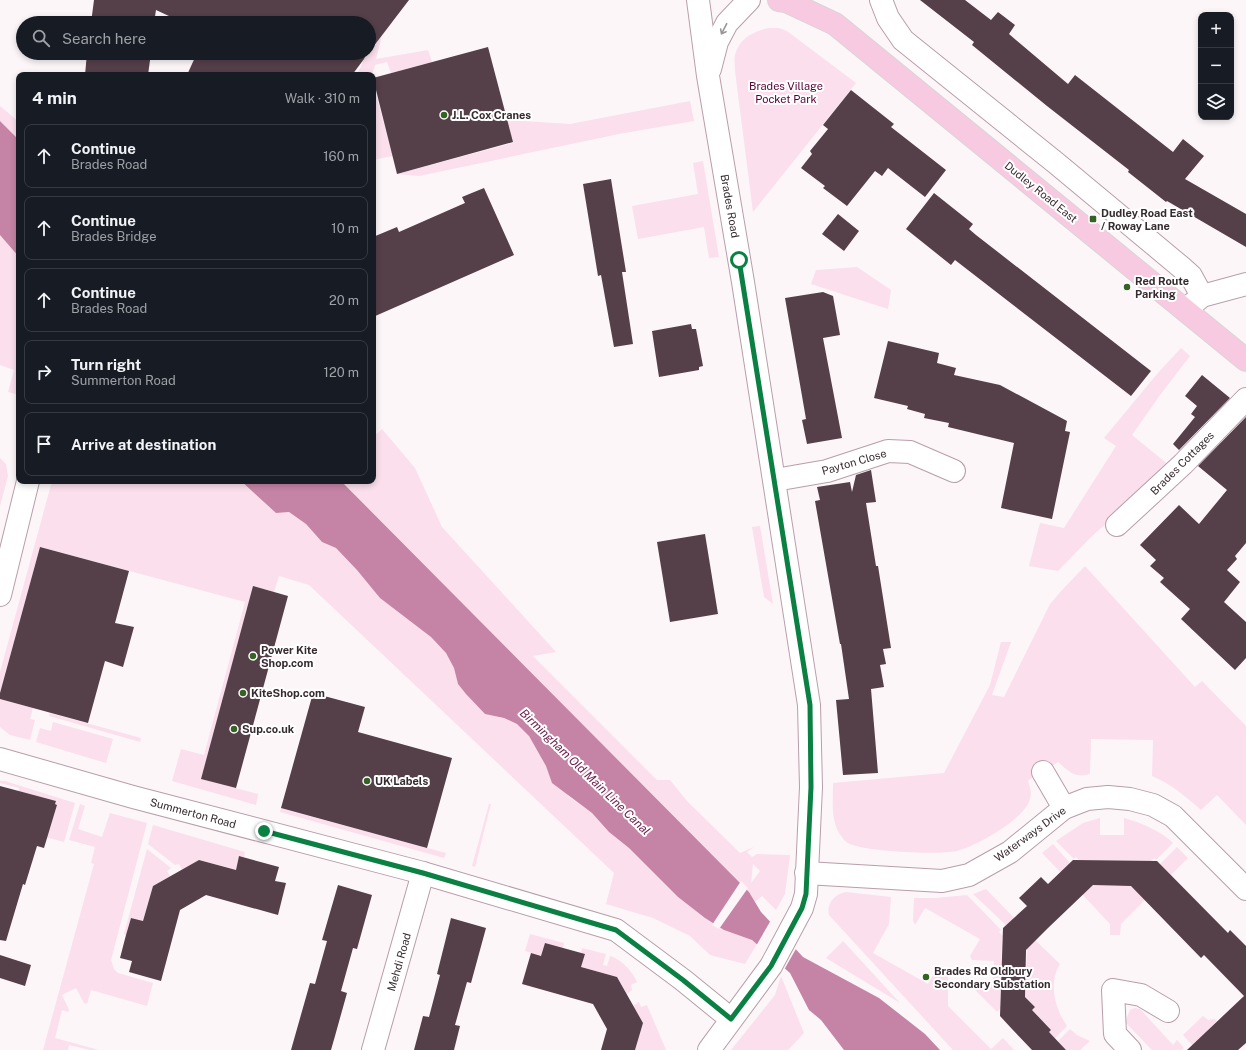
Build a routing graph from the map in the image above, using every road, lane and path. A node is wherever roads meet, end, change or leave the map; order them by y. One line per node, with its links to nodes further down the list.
1 (698, 0): 7 (street, Brades Road)
2 (749, 0): 7 (street, Brades Road, one-way to 7)
3 (779, 0): 6 (main road, Dudley Road East)
4 (821, 0): 6 (main road, Dudley Road East)
5 (881, 0): 9 (street, Dudley Road East)
6 (835, 24): 9 (main road, Dudley Road East)
7 (708, 76): 13 (street, Brades Road)
8 (1246, 284): 9 (street)
9 (1194, 303): 10 (main road, Dudley Road East)
10 (1246, 360)
11 (1246, 399): 15 (street, Brades Cottages)
12 (954, 471): 13 (street, Payton Close)
13 (775, 480): 21 (street, Brades Road)
14 (27, 484): 16 (street)
15 (1117, 525)
16 (0, 595)
17 (0, 759): 20 (street, Summerton Road)
18 (1043, 772): 19 (street)
19 (1064, 808): 21 (street, Waterways Drive); 22 (street, Waterways Drive)
20 (423, 873): 24 (street, Summerton Road); 25 (street, Mehdi Road)
21 (806, 873): 24 (street, Brades Road)
22 (1246, 889)
23 (1168, 1011): 27 (street)
24 (731, 1019): 26 (street)
25 (373, 1050)
26 (709, 1050)
27 (1130, 1050)

